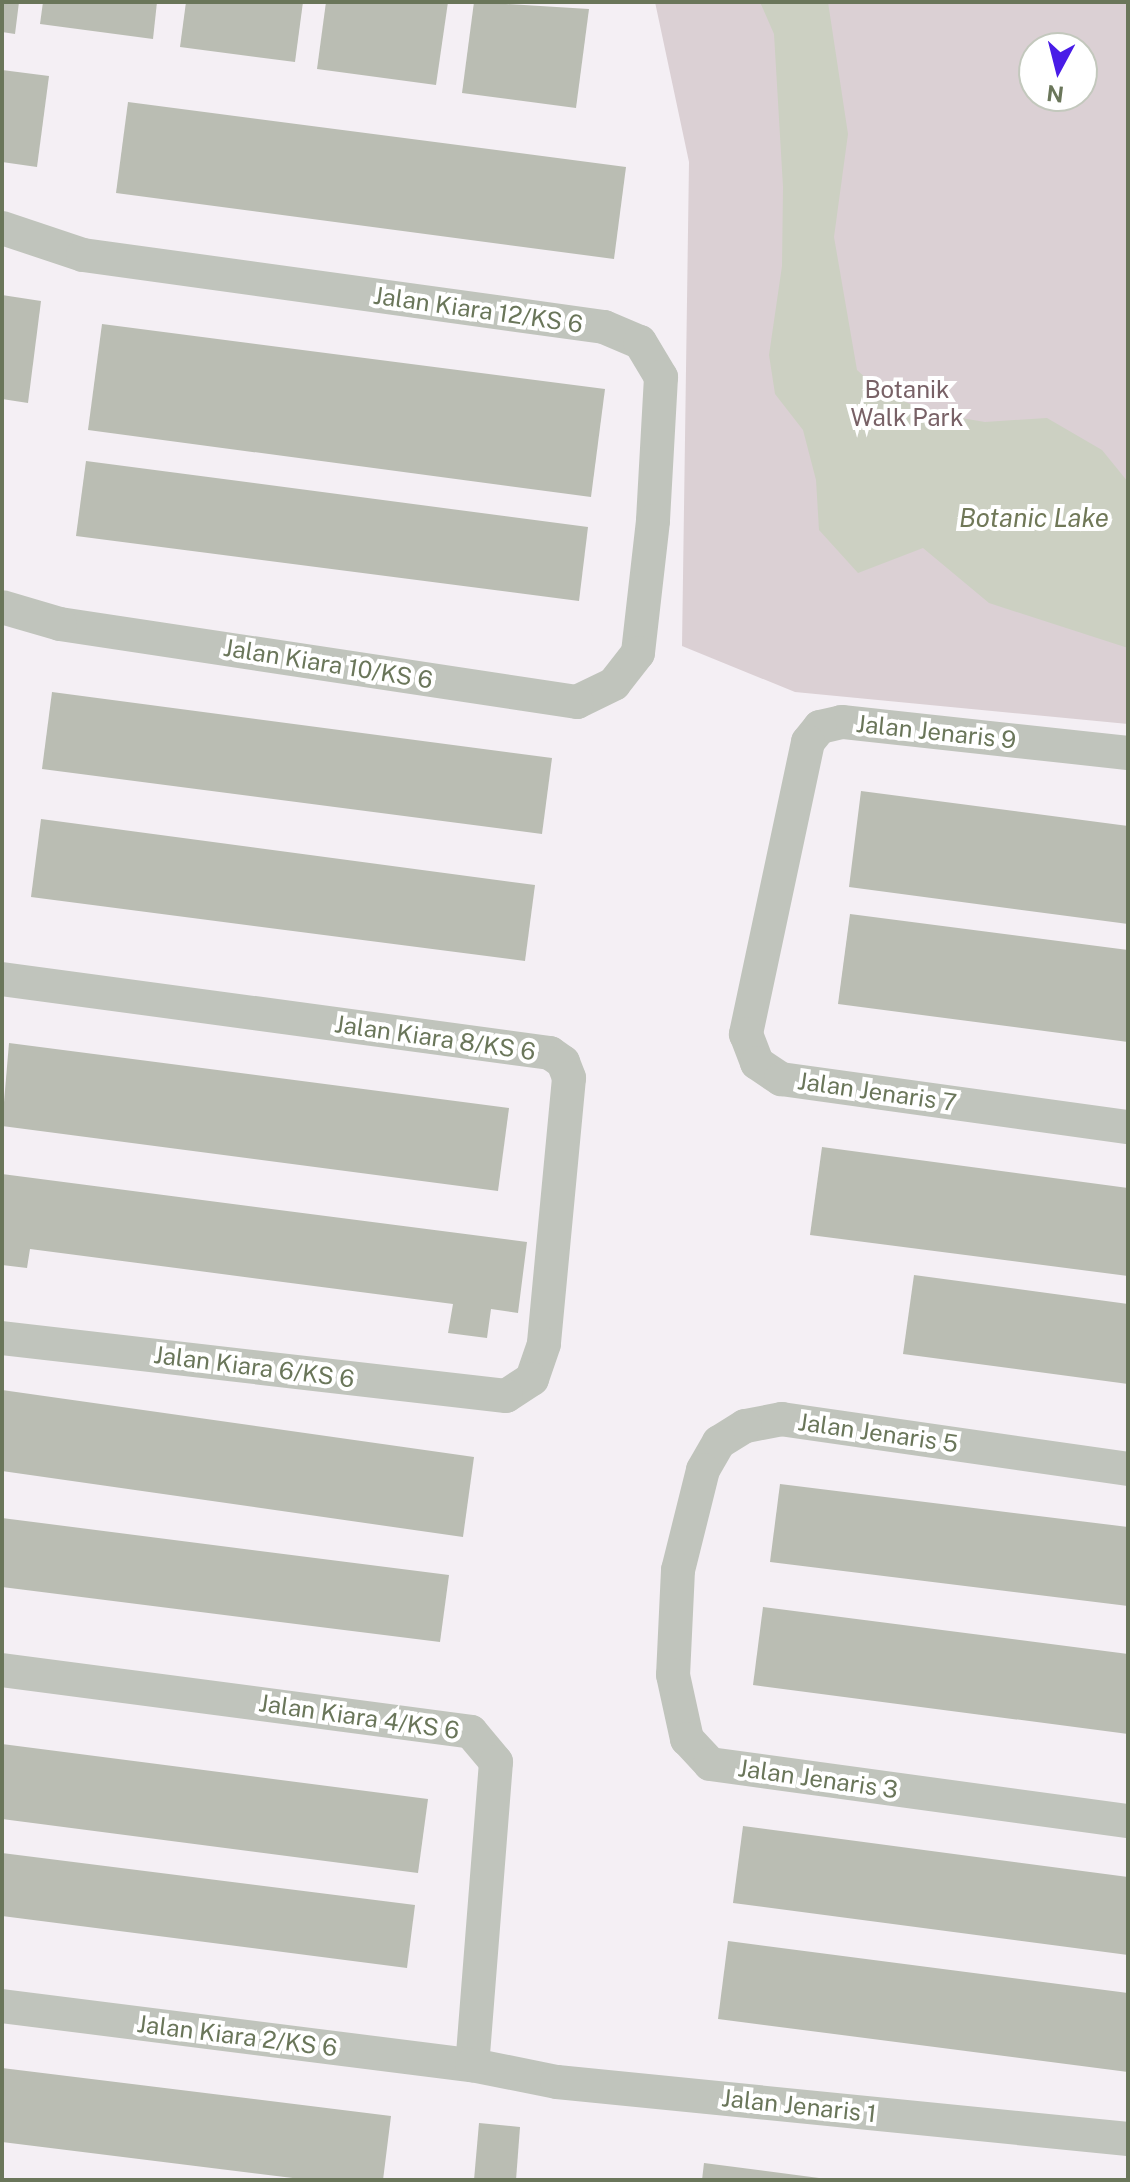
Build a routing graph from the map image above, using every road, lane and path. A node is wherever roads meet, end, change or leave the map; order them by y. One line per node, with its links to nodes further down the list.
1 (2, 228): 3 (street, Jalan Kiara 12/KS 6)
2 (2, 607): 3 (street, Jalan Kiara 10/KS 6)
3 (638, 653)
4 (1128, 753): 5 (street, Jalan Jenaris 9)
5 (773, 891): 7 (street, Jalan Jenaris 7)
6 (2, 979): 9 (street, Jalan Kiara 8/KS 6)
7 (1128, 1127)
8 (2, 1338): 9 (street, Jalan Kiara 6/KS 6)
9 (506, 1396)
10 (1128, 1469): 11 (street, Jalan Jenaris 5)
11 (678, 1570): 13 (street, Jalan Jenaris 3)
12 (2, 1670): 15 (street, Jalan Kiara 4/KS 6)
13 (1128, 1821)
14 (2, 2006): 15 (street, Jalan Kiara 2/KS 6)
15 (472, 2065): 16 (street, Jalan Jenaris 1)
16 (1128, 2139)

